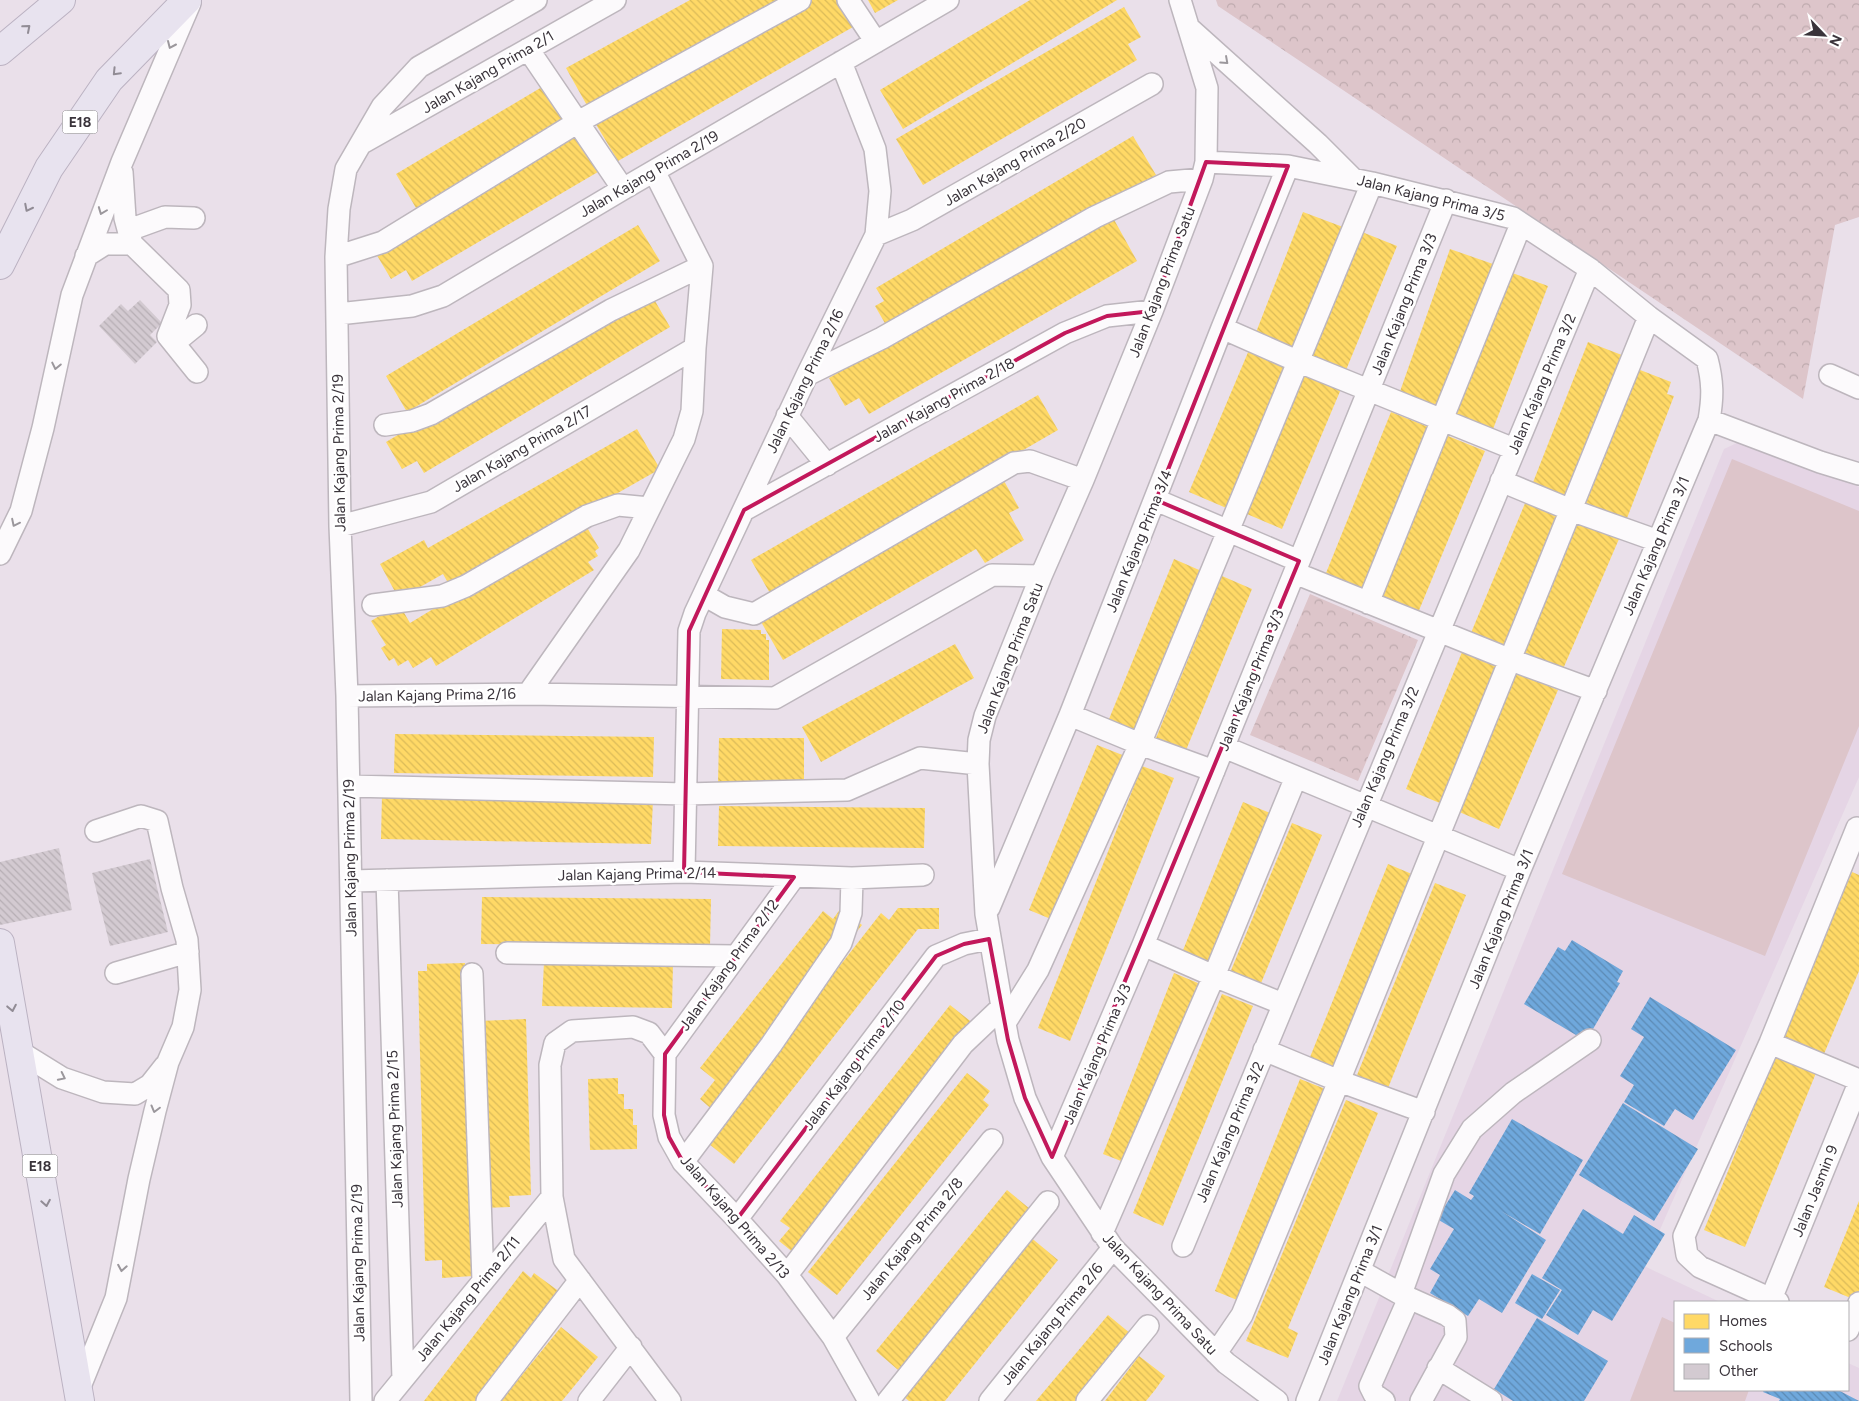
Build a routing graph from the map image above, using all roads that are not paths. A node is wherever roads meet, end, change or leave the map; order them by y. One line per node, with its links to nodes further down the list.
1 (61, 0): 12 (highway, one-way to 1)
2 (189, 0): 17 (street, one-way to 17); 30 (highway, E18, one-way to 30)
3 (536, 0): 16 (street, Jalan Kajang Prima 2/19)
4 (615, 0): 11 (street, Jalan Kajang Prima 2/1)
5 (800, 0): 15 (street)
6 (848, 0): 10 (street)
7 (948, 0): 10 (street, Jalan Kajang Prima 2/19)
8 (1180, 0): 9 (street, Jalan Kajang Prima Satu)
9 (1189, 28): 20 (street, Jalan Kajang Prima Satu); 21 (street, one-way to 21)
10 (876, 42): 13 (street, Jalan Kajang Prima 2/19)
11 (528, 49): 15 (street); 16 (street, Jalan Kajang Prima 2/1)
12 (0, 51)
13 (841, 62): 19 (street, Jalan Kajang Prima 2/19); 26 (street, Jalan Kajang Prima 2/16)
14 (1152, 84): 26 (street, Jalan Kajang Prima 2/20)
15 (578, 122): 22 (street); 29 (street)
16 (362, 144): 29 (street, Jalan Kajang Prima 2/19)
17 (122, 162): 27 (street); 28 (street, one-way to 28)
18 (1288, 166): 20 (street, Jalan Kajang Prima 3/5); 21 (street, Jalan Kajang Prima 3/5); 37 (street, Jalan Kajang Prima 3/4)
19 (654, 171): 22 (street, Jalan Kajang Prima 2/19); 31 (street)
20 (1204, 171): 33 (street, Jalan Kajang Prima Satu); 42 (street, Jalan Kajang Prima 3/5)
21 (1363, 181): 23 (street, Jalan Kajang Prima 3/5); 40 (street)
22 (623, 189): 34 (street, Jalan Kajang Prima 2/19)
23 (1446, 200): 25 (street, Jalan Kajang Prima 3/5); 45 (street, Jalan Kajang Prima 3/3)
24 (194, 218): 27 (street)
25 (1521, 224): 32 (street, Jalan Kajang Prima 3/5); 47 (street)
26 (876, 235): 42 (street, Jalan Kajang Prima 2/16)
27 (131, 237): 28 (street); 38 (street)
28 (86, 256): 63 (street, one-way to 63)
29 (336, 258): 34 (street, Jalan Kajang Prima 2/19)
30 (0, 265)
31 (702, 266): 39 (street, Jalan Kajang Prima 2/16); 49 (street)
32 (1590, 269): 35 (street, Jalan Kajang Prima 3/5); 51 (street, Jalan Kajang Prima 3/2)
33 (1152, 311): 52 (street, Jalan Kajang Prima 2/18); 54 (street, Jalan Kajang Prima Satu)
34 (338, 314): 60 (street, Jalan Kajang Prima 2/19)
35 (1649, 317): 48 (street, Jalan Kajang Prima 3/5); 59 (street)
36 (196, 325): 38 (street)
37 (1222, 328): 40 (street); 56 (street, Jalan Kajang Prima 3/4)
38 (174, 343): 41 (street)
39 (695, 348): 57 (street, Jalan Kajang Prima 2/16); 60 (street, Jalan Kajang Prima 2/17)
40 (1298, 361): 45 (street); 61 (street)
41 (197, 372)
42 (806, 375): 46 (street, Jalan Kajang Prima 2/16)
43 (1830, 375): 44 (street)
44 (1859, 388)
45 (1369, 391): 47 (street); 64 (street, Jalan Kajang Prima 3/3)
46 (787, 416): 52 (street); 58 (street, Jalan Kajang Prima 2/16)
47 (1442, 420): 51 (street); 67 (street)
48 (1709, 420): 50 (street, Jalan Kajang Prima 3/5); 53 (street)
49 (385, 425)
50 (1700, 440): 62 (street, Jalan Kajang Prima 3/1)
51 (1514, 449): 55 (street, Jalan Kajang Prima 3/2)
52 (827, 465): 58 (street, Jalan Kajang Prima 2/18)
53 (1859, 474)
54 (1083, 480): 65 (street, Jalan Kajang Prima Satu); 66 (street)
55 (1501, 481): 59 (street); 69 (street, Jalan Kajang Prima 3/2)
56 (1156, 500): 61 (street); 75 (street, Jalan Kajang Prima 3/4)
57 (649, 508): 68 (street); 72 (street, Jalan Kajang Prima 2/16)
58 (744, 510): 66 (street, Jalan Kajang Prima 2/16)
59 (1572, 510): 62 (street); 70 (street)
60 (340, 526): 73 (street, Jalan Kajang Prima 2/19)
61 (1227, 530): 64 (street); 76 (street)
62 (1658, 541): 71 (street, Jalan Kajang Prima 3/1)
63 (0, 554)
64 (1297, 567): 67 (street); 77 (street, Jalan Kajang Prima 3/3)
65 (1041, 576): 74 (street, Jalan Kajang Prima 2/16); 78 (street, Jalan Kajang Prima Satu)
66 (704, 595): 74 (street, Jalan Kajang Prima 2/16)
67 (1368, 603): 69 (street)
68 (373, 605)
69 (1439, 630): 70 (street); 83 (street, Jalan Kajang Prima 3/2)
70 (1511, 660): 71 (street); 86 (street)
71 (1596, 691): 87 (street, Jalan Kajang Prima 3/1)
72 (528, 694): 73 (street, Jalan Kajang Prima 2/16); 74 (street, Jalan Kajang Prima 2/16)
73 (347, 696): 81 (street, Jalan Kajang Prima 2/19)
74 (689, 697): 82 (street, Jalan Kajang Prima 2/16)
75 (1070, 715): 76 (street); 94 (street, Jalan Kajang Prima 3/4)
76 (1140, 744): 79 (street); 105 (street)
77 (1224, 747): 79 (street, Jalan Kajang Prima 3/3); 80 (street)
78 (978, 764): 82 (street); 94 (street, Jalan Kajang Prima Satu)
79 (1214, 771): 97 (street, Jalan Kajang Prima 3/3)
80 (1296, 777): 83 (street); 103 (street, Jalan Kajang Prima 2/6)
81 (349, 786): 82 (street); 93 (street, Jalan Kajang Prima 2/19)
82 (686, 794): 88 (street, Jalan Kajang Prima 2/16)
83 (1365, 806): 86 (street); 104 (street, Jalan Kajang Prima 3/2)
84 (1858, 827): 107 (street)
85 (96, 831): 98 (street)
86 (1439, 836): 87 (street); 113 (street)
87 (1520, 870): 115 (street, Jalan Kajang Prima 3/1)
88 (684, 872): 90 (street, Jalan Kajang Prima 2/14); 92 (street, Jalan Kajang Prima 2/14)
89 (924, 875): 91 (street, Jalan Kajang Prima 2/14)
90 (794, 877): 91 (street, Jalan Kajang Prima 2/14); 100 (street, Jalan Kajang Prima 2/12)
91 (852, 878): 118 (street)
92 (387, 880): 93 (street, Jalan Kajang Prima 2/14); 137 (street, Jalan Kajang Prima 2/15)
93 (351, 881): 139 (street, Jalan Kajang Prima 2/19)
94 (986, 914): 95 (street, Jalan Kajang Prima Satu)
95 (989, 939): 105 (street, Jalan Kajang Prima Satu); 121 (street, Jalan Kajang Prima 2/10)
96 (0, 943): 109 (highway, E18, one-way to 109)
97 (1143, 945): 103 (street); 117 (street, Jalan Kajang Prima 3/3)
98 (188, 952): 101 (street); 111 (street)
99 (507, 954): 100 (street)
100 (735, 956): 110 (street, Jalan Kajang Prima 2/12)
101 (116, 973)
102 (472, 974): 127 (street)
103 (1214, 976): 104 (street); 122 (street, Jalan Kajang Prima 2/6)
104 (1283, 1004): 108 (street, Jalan Kajang Prima 3/2)
105 (1003, 1015): 117 (street, Jalan Kajang Prima Satu); 125 (street)
106 (1590, 1040): 128 (street)
107 (1770, 1043): 112 (street); 129 (street)
108 (1264, 1050): 113 (street); 123 (street, Jalan Kajang Prima 3/2)
109 (20, 1052): 111 (street, one-way to 111); 138 (highway, E18, one-way to 138)
110 (664, 1054): 118 (street, Jalan Kajang Prima 2/13); 119 (street)
111 (168, 1062): 138 (street, one-way to 138)
112 (1859, 1080)
113 (1339, 1081): 115 (street); 135 (street)
114 (1859, 1084): 129 (street, Jalan Jasmin 9)
115 (1424, 1112): 124 (street, Jalan Kajang Prima 3/1)
116 (992, 1140): 133 (street, Jalan Kajang Prima 2/8)
117 (1052, 1157): 122 (street, Jalan Kajang Prima Satu)
118 (683, 1162): 121 (street, Jalan Kajang Prima 2/13)
119 (552, 1197): 126 (street); 127 (street, Jalan Kajang Prima 2/11)
120 (1048, 1202): 145 (street)
121 (737, 1219): 125 (street, Jalan Kajang Prima 2/13)
122 (1108, 1240): 135 (street, Jalan Kajang Prima Satu); 146 (street, Jalan Kajang Prima 2/6)
123 (1183, 1246)
124 (1360, 1271): 128 (street); 149 (street, Jalan Kajang Prima 3/1)
125 (787, 1275): 133 (street, Jalan Kajang Prima 2/13)
126 (580, 1280): 134 (street); 141 (street)
127 (483, 1281): 137 (street, Jalan Kajang Prima 2/11)
128 (1405, 1296): 136 (street); 150 (street)
129 (1774, 1301)
130 (1859, 1303): 132 (street)
131 (1148, 1326): 147 (street)
132 (1849, 1328)
133 (833, 1337): 144 (street, Jalan Kajang Prima 2/13)
134 (631, 1347): 142 (street); 143 (street)
135 (1216, 1354): 148 (street, Jalan Kajang Prima Satu)
136 (1438, 1368): 151 (street); 152 (street)
137 (403, 1379): 140 (street, Jalan Kajang Prima 2/11)
138 (79, 1395)
139 (361, 1401)
140 (385, 1401)
141 (488, 1401)
142 (590, 1401)
143 (670, 1401)
144 (869, 1401)
145 (888, 1401)
146 (990, 1401)
147 (1087, 1401)
148 (1277, 1401)
149 (1307, 1401)
150 (1384, 1401)
151 (1421, 1401)
152 (1490, 1401)

